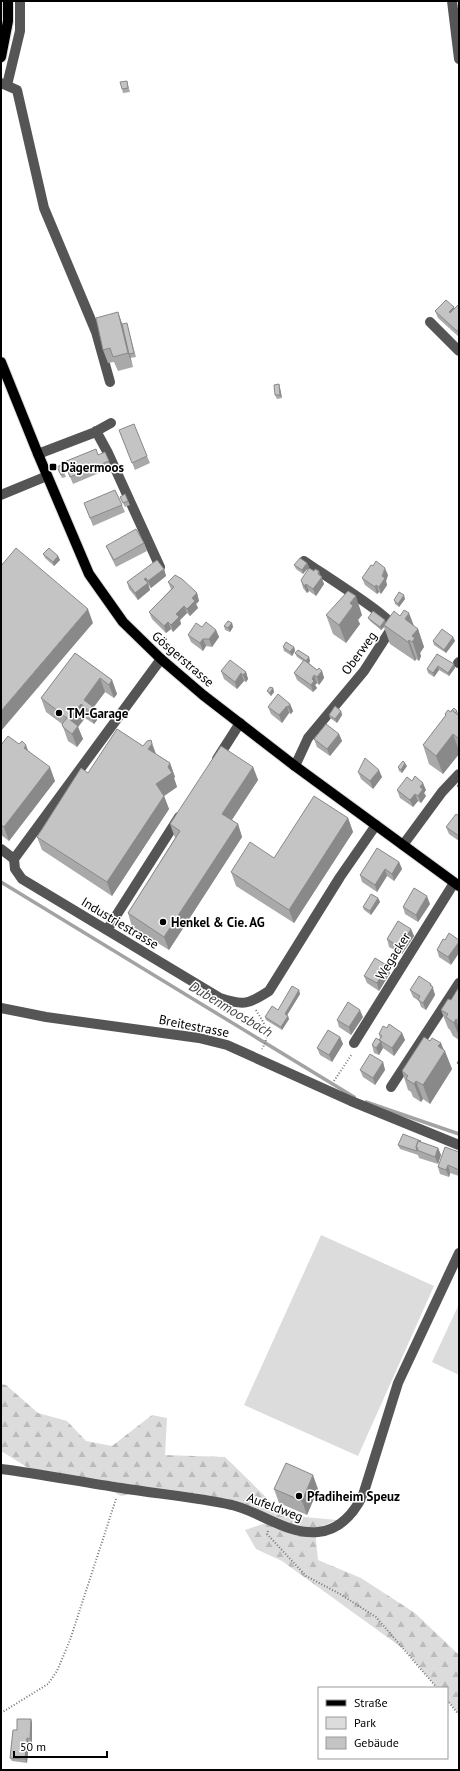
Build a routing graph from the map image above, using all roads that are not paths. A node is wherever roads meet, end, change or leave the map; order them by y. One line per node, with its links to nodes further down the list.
1 (21, 1): 3 (street); 6 (street)
2 (452, 1): 5 (street)
3 (9, 4): 4 (main road)
4 (1, 57)
5 (459, 59)
6 (4, 84): 10 (street)
7 (430, 322): 8 (street)
8 (459, 351)
9 (1, 362): 13 (main road, Gösgerstrasse)
10 (110, 382)
11 (111, 423): 12 (street)
12 (96, 431): 13 (street); 17 (street)
13 (38, 454): 14 (main road, Gösgerstrasse)
14 (48, 476): 15 (street); 18 (main road, Gösgerstrasse)
15 (1, 495)
16 (304, 561): 21 (street, Oberweg)
17 (160, 568)
18 (161, 659): 19 (main road, Gösgerstrasse); 27 (street)
19 (240, 723): 20 (street); 21 (main road, Gösgerstrasse)
20 (212, 766)
21 (295, 766): 24 (main road, Gösgerstrasse)
22 (459, 774): 25 (street)
23 (183, 811): 29 (street)
24 (376, 825): 25 (main road, Gösgerstrasse); 29 (street, Industriestrasse)
25 (403, 845): 28 (main road, Gösgerstrasse)
26 (1, 849): 27 (street)
27 (14, 859): 29 (street, Industriestrasse)
28 (457, 884): 32 (street, Wegacker)
29 (107, 930)
30 (459, 983): 33 (street)
31 (1, 1008): 34 (street, Breitestrasse)
32 (354, 1043)
33 (391, 1087)
34 (459, 1145)
35 (459, 1253): 36 (street, Aufeldweg)
36 (1, 1469)

